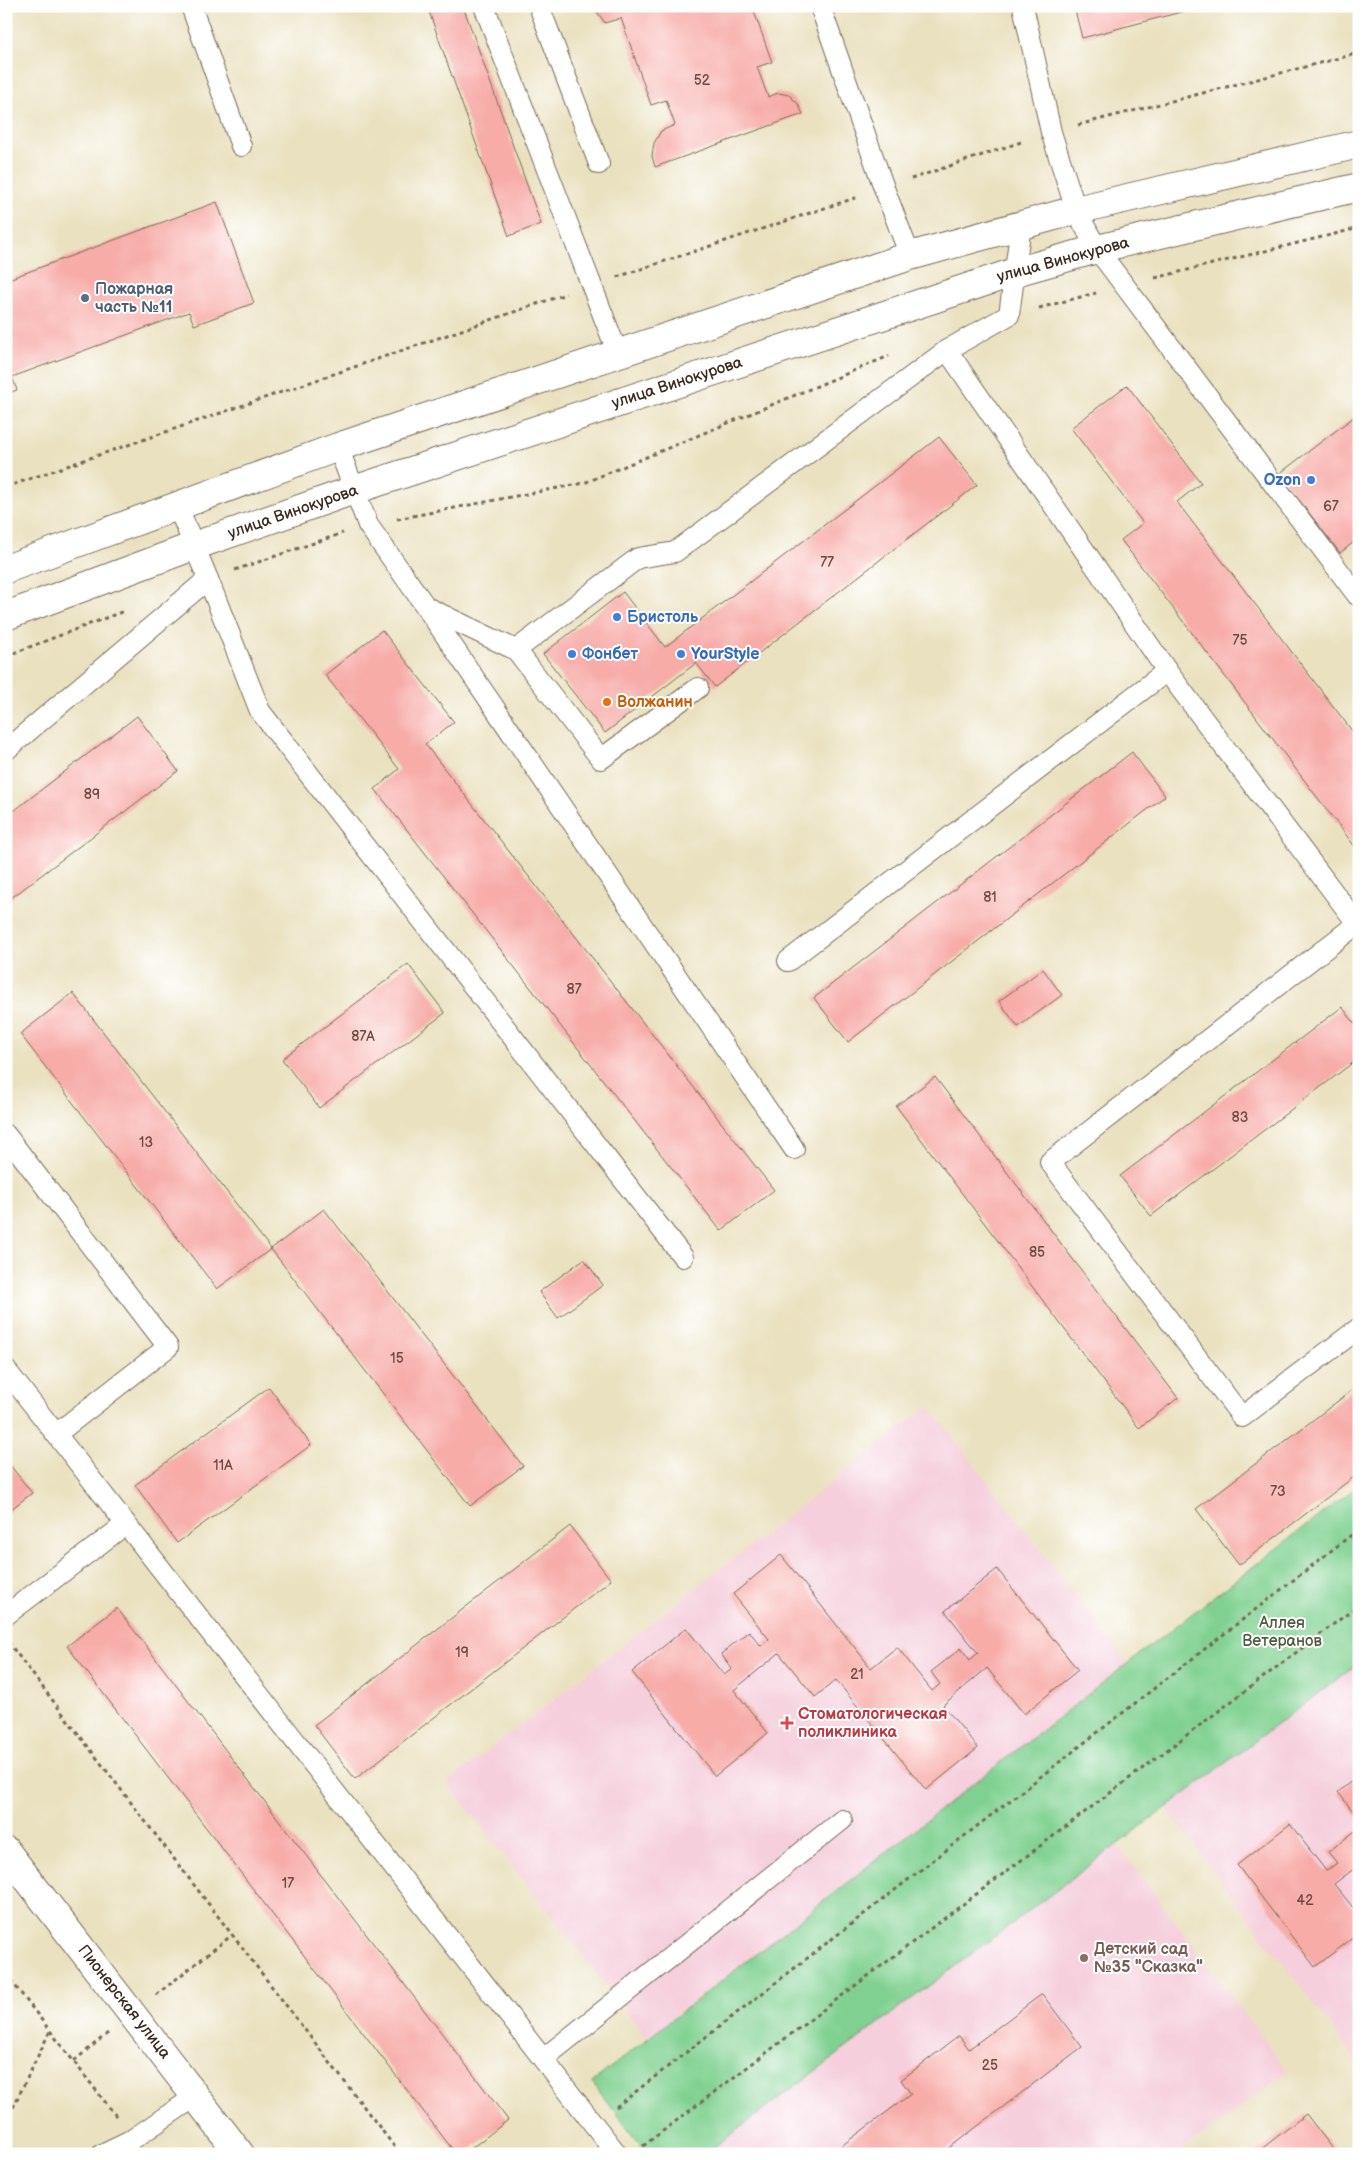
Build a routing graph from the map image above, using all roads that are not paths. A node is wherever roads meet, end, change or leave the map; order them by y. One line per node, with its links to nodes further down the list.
1 (191, 6): 7 (lane)
2 (484, 6): 16 (lane)
3 (539, 6): 8 (lane)
4 (820, 6): 13 (lane)
5 (1023, 6): 10 (lane)
6 (1359, 144): 10 (main road)
7 (242, 146)
8 (599, 164)
9 (1359, 187): 12 (main road, улица Винокурова)
10 (1076, 210): 11 (main road); 12 (lane)
11 (1020, 225): 13 (main road); 14 (lane)
12 (1097, 249): 14 (main road, улица Винокурова); 23 (lane)
13 (910, 256): 16 (main road)
14 (1015, 272): 15 (lane); 18 (main road, улица Винокурова)
15 (947, 350): 26 (lane); 27 (lane)
16 (618, 354): 17 (main road)
17 (338, 447): 18 (lane); 19 (main road)
18 (354, 490): 20 (main road, улица Винокурова); 24 (lane)
19 (177, 505): 20 (lane); 21 (main road)
20 (194, 546): 22 (lane); 25 (main road, улица Винокурова)
21 (6, 569)
22 (208, 579): 29 (lane); 34 (lane)
23 (1357, 595)
24 (426, 607): 26 (lane); 33 (lane)
25 (6, 616)
26 (516, 650): 28 (lane)
27 (1166, 671): 30 (lane); 31 (lane)
28 (698, 688)
29 (6, 750)
30 (1358, 925): 35 (lane)
31 (788, 961)
32 (6, 1135): 37 (lane)
33 (794, 1149)
34 (683, 1257)
35 (1359, 1328)
36 (6, 1370): 37 (lane)
37 (56, 1434): 38 (lane)
38 (126, 1524): 39 (lane); 42 (lane)
39 (6, 1615)
40 (842, 1820): 42 (lane)
41 (6, 1851): 43 (main road, Пионерская улица)
42 (543, 2059): 46 (lane)
43 (196, 2096): 44 (lane); 45 (main road, Пионерская улица)
44 (102, 2154)
45 (240, 2154)
46 (617, 2154)

